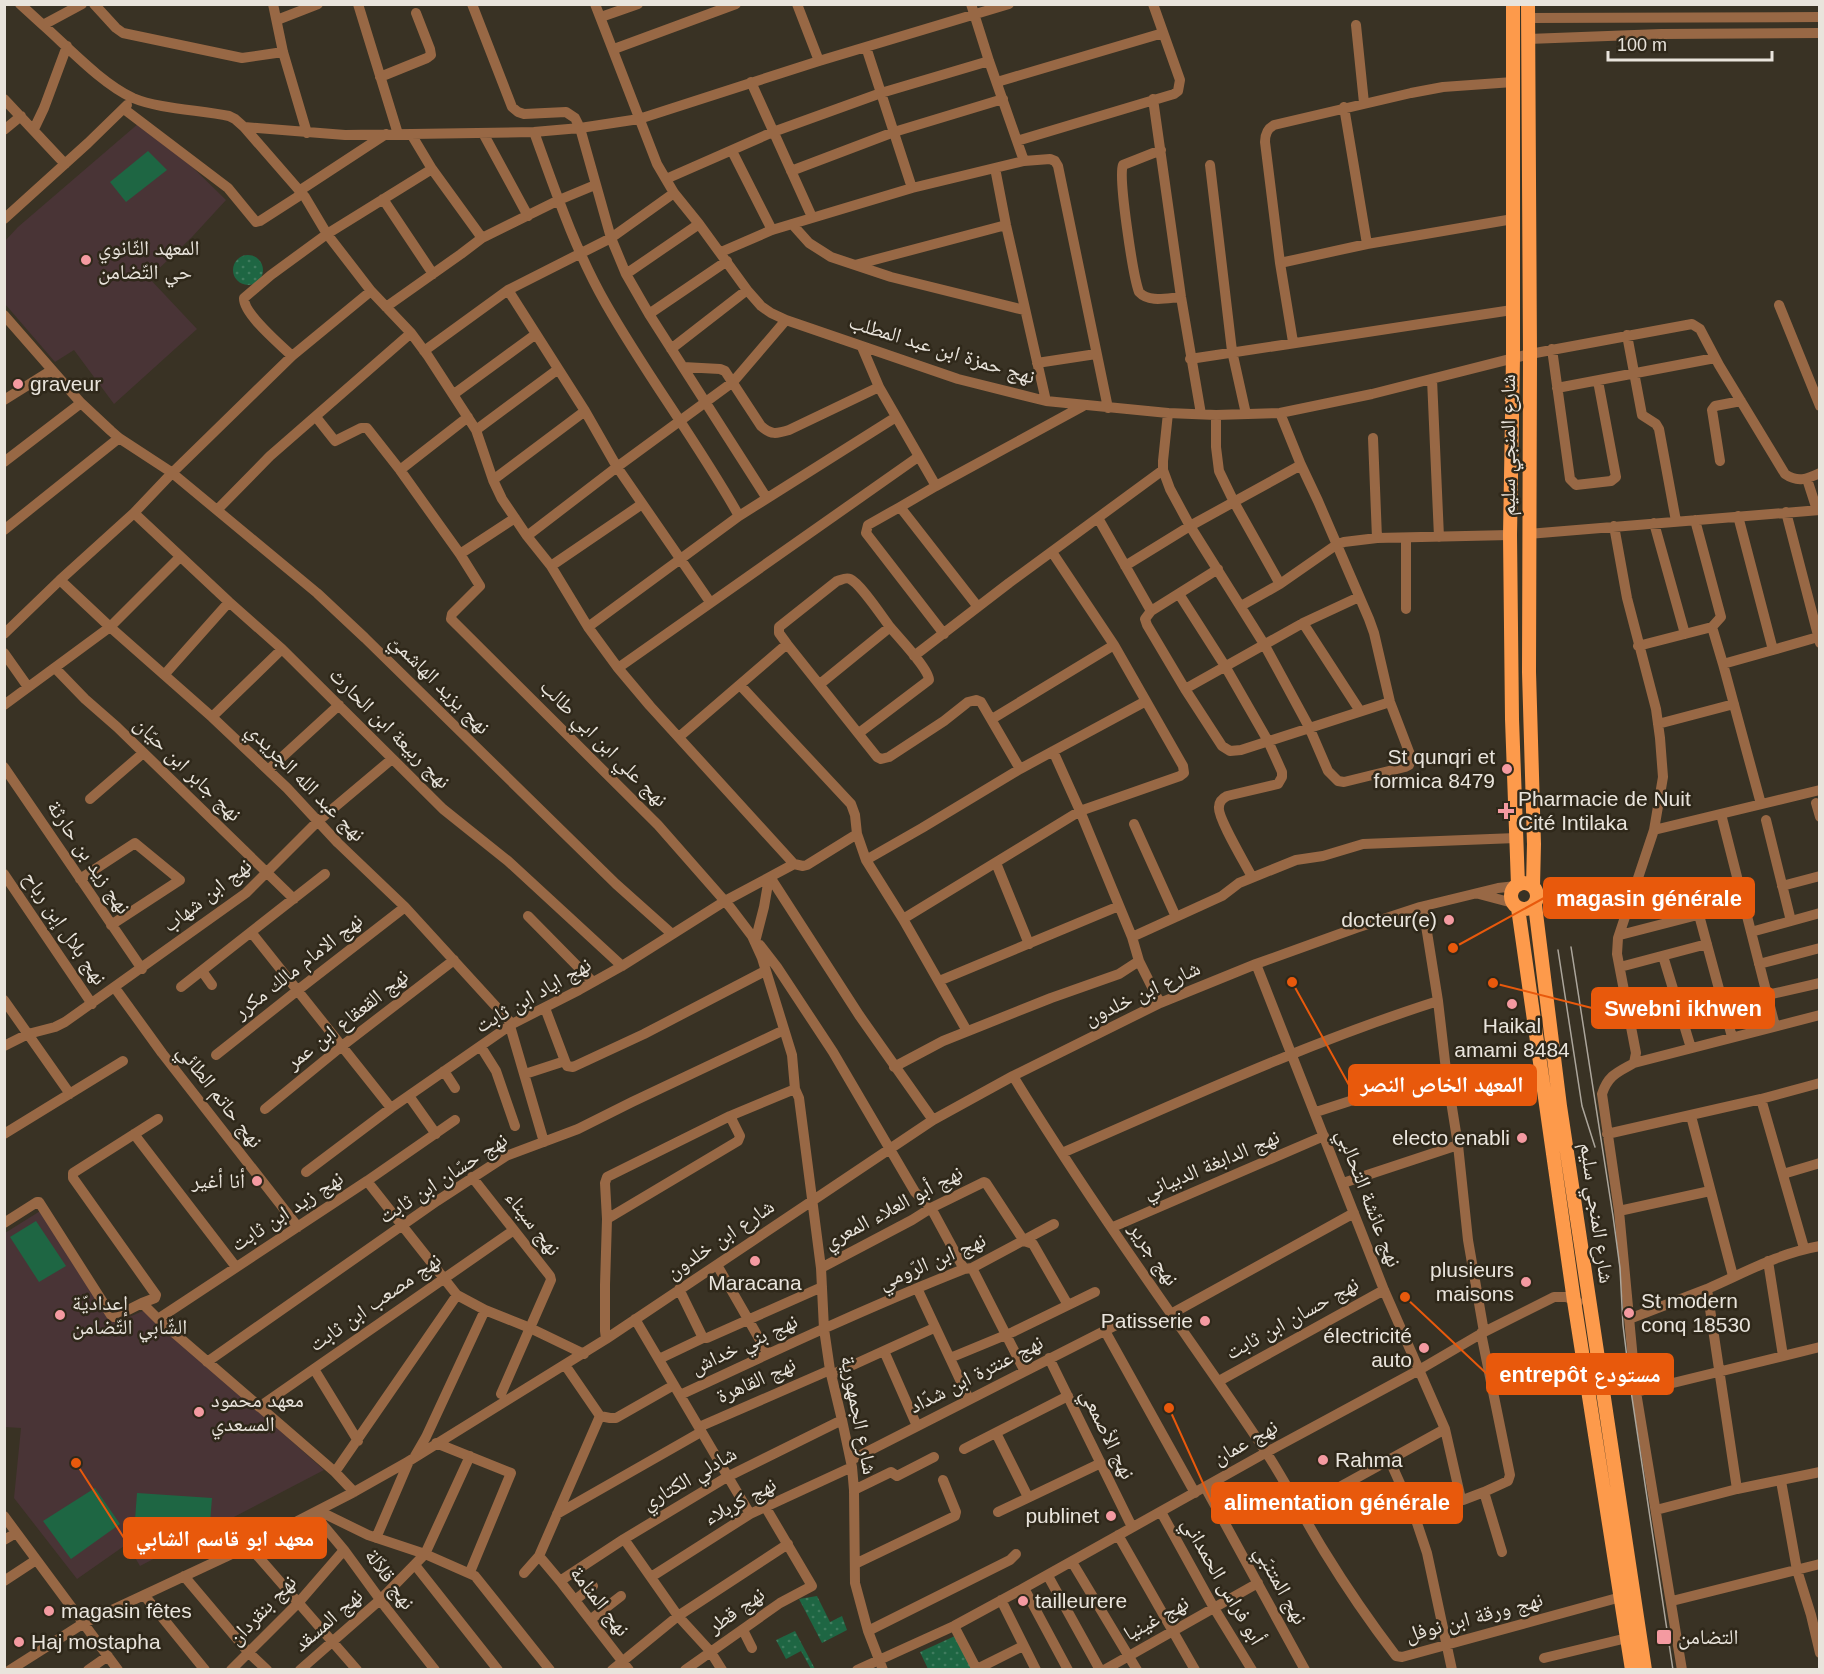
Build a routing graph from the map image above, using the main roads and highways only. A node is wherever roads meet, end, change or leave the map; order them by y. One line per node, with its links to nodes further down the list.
1 (1513, 4): 3 (main road, شارع المنجي سليم)
2 (1528, 11): 4 (main road, شارع المنجي سليم)
3 (1517, 885): 4 (main road); 6 (main road)
4 (1533, 886): 5 (main road)
5 (1535, 904): 6 (main road); 8 (main road, شارع المنجي سليم)
6 (1515, 905): 7 (main road, شارع المنجي سليم)
7 (1632, 1670)
8 (1646, 1670)

